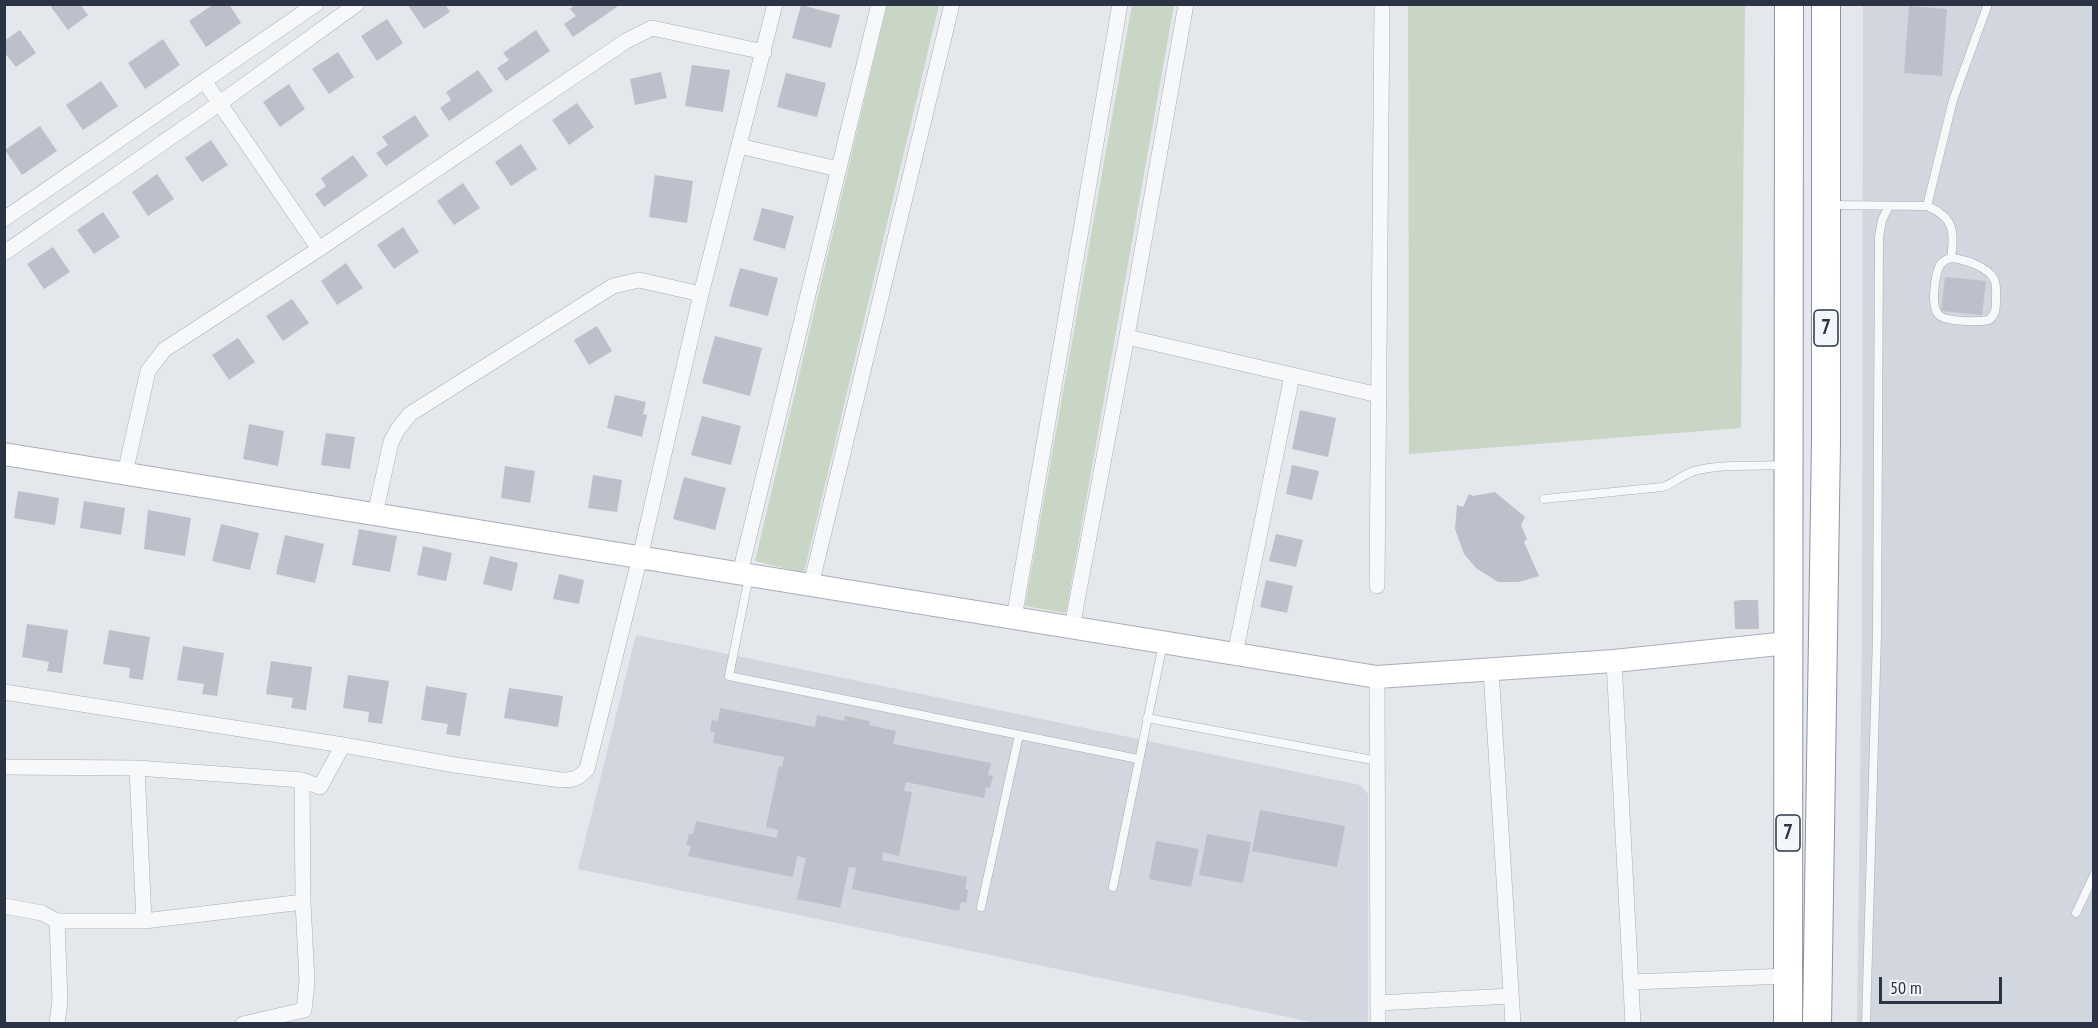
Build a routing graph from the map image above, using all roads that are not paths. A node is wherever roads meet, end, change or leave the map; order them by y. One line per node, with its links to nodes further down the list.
1 (316, 4): 13 (street)
2 (775, 4): 12 (street)
3 (879, 4): 16 (street)
4 (952, 4): 36 (street)
5 (1120, 4): 38 (street)
6 (1186, 4): 25 (street)
7 (1382, 4): 27 (street)
8 (1789, 4): 29 (highway, 7)
9 (1826, 4): 17 (highway, 7)
10 (1988, 4): 19 (lane)
11 (354, 5): 14 (street)
12 (764, 52): 15 (street); 21 (street)
13 (205, 82): 14 (street); 20 (street)
14 (220, 103): 21 (street); 22 (street)
15 (739, 146): 16 (street); 24 (street)
16 (838, 169): 35 (street)
17 (1825, 205): 18 (lane); 30 (highway, 7)
18 (1890, 206): 19 (lane); 75 (lane)
19 (1927, 206): 23 (lane)
20 (4, 219)
21 (319, 249): 31 (street)
22 (4, 253)
23 (1951, 258): 23 (lane)
24 (701, 294): 33 (street); 34 (street)
25 (1127, 337): 26 (street); 39 (street)
26 (1293, 376): 27 (street); 43 (street)
27 (1379, 395): 37 (street)
28 (4, 453): 31 (street)
29 (1789, 465): 30 (highway); 32 (lane); 41 (highway, 7)
30 (1825, 466): 42 (highway, 7)
31 (125, 473): 33 (street)
32 (1544, 499)
33 (375, 514): 34 (street)
34 (640, 557): 35 (street); 50 (street)
35 (745, 574): 36 (street); 49 (lane)
36 (811, 585): 38 (street)
37 (1377, 586)
38 (1014, 618): 39 (street)
39 (1072, 627): 40 (street)
40 (1163, 642): 43 (street); 48 (lane)
41 (1788, 643): 42 (highway); 44 (street); 64 (highway, 7)
42 (1822, 651): 74 (highway, 7)
43 (1235, 654): 46 (street)
44 (1614, 661): 45 (street); 65 (street)
45 (1491, 669): 46 (street); 66 (street)
46 (1377, 677): 52 (street)
47 (4, 692): 50 (street)
48 (1147, 718): 51 (lane); 52 (lane)
49 (1020, 735): 51 (lane); 60 (lane)
50 (343, 745): 55 (street)
51 (1138, 759): 57 (lane)
52 (1378, 761): 67 (street)
53 (4, 767): 54 (street)
54 (137, 768): 55 (street); 63 (street)
55 (302, 780): 58 (street)
56 (2094, 875): 61 (lane)
57 (1113, 887)
58 (303, 902): 63 (street); 69 (street)
59 (4, 906): 62 (street)
60 (981, 907)
61 (2076, 913)
62 (57, 921): 63 (street); 68 (street)
63 (144, 921)
64 (1788, 976): 65 (street); 73 (highway, 7)
65 (1632, 982): 72 (street)
66 (1511, 996): 67 (street); 71 (street)
67 (1378, 1003): 70 (street)
68 (57, 1023)
69 (243, 1023)
70 (1378, 1023)
71 (1513, 1023)
72 (1633, 1023)
73 (1788, 1023)
74 (1817, 1023)
75 (1866, 1023)

